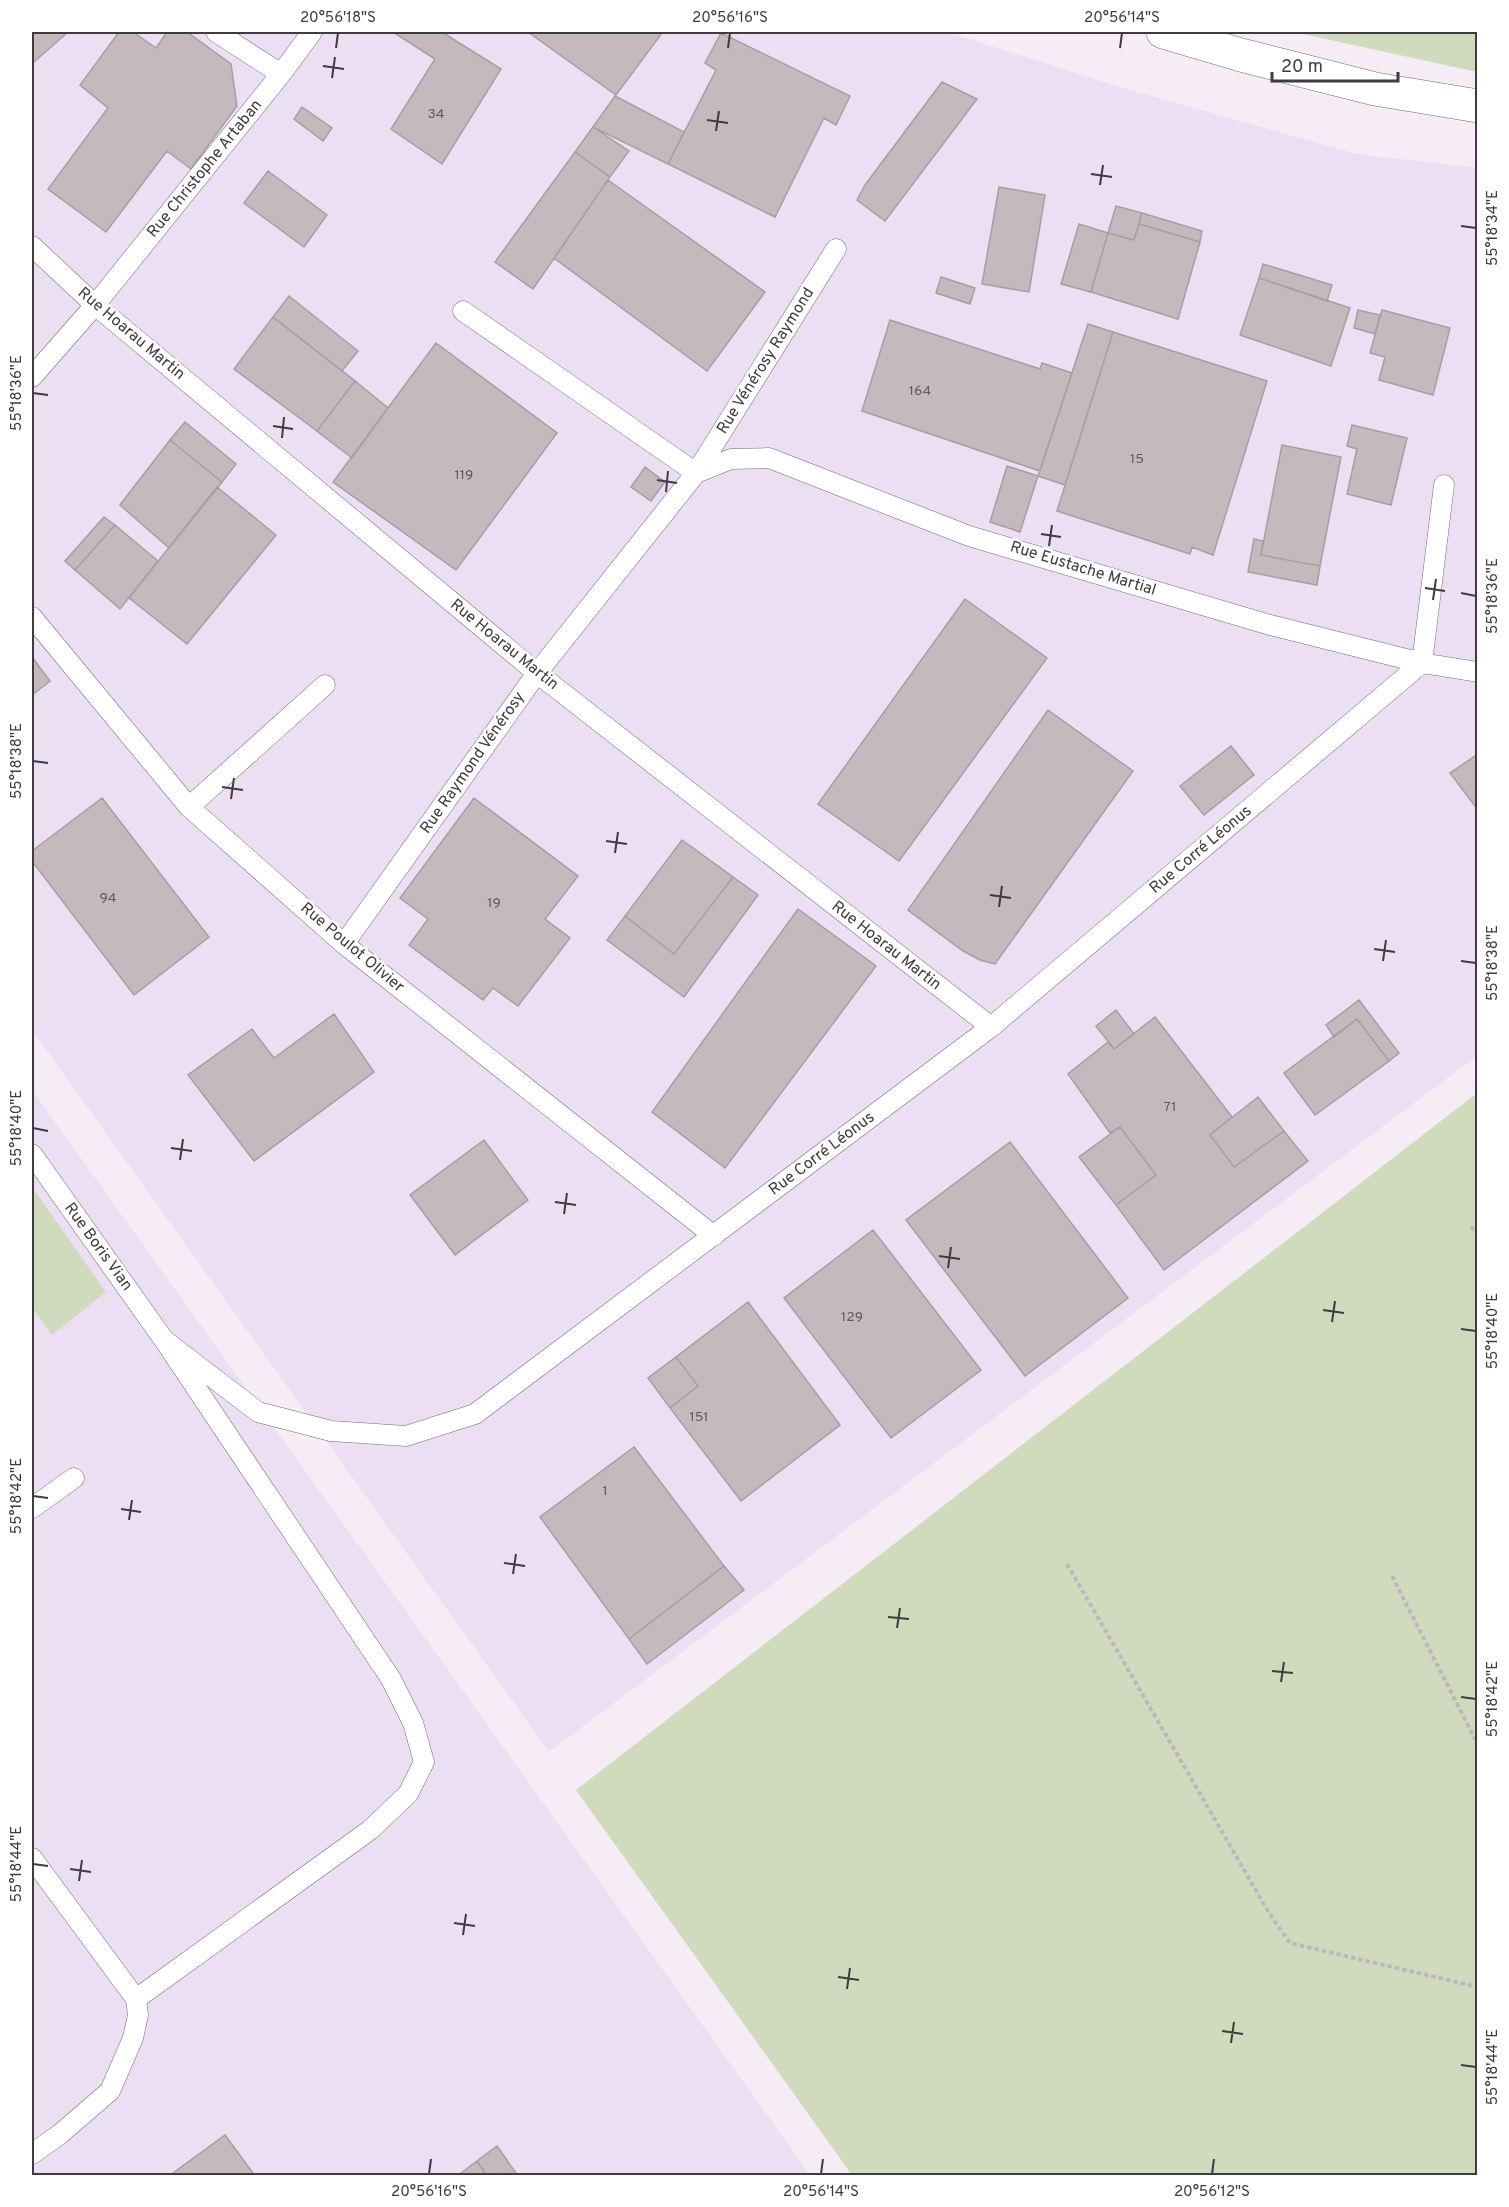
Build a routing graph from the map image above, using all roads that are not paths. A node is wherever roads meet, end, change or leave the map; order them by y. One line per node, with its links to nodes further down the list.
1 (216, 32): 4 (lane)
2 (312, 32): 4 (lane, Rue Christophe Artaban)
3 (1163, 32): 5 (main road)
4 (281, 74): 8 (lane, Rue Christophe Artaban)
5 (1478, 106)
6 (32, 246): 8 (lane, Rue Hoarau Martin)
7 (836, 249): 11 (lane, Rue Vénérosy Raymond)
8 (95, 306): 10 (lane); 16 (lane, Rue Hoarau Martin)
9 (463, 312): 11 (lane)
10 (32, 377)
11 (696, 473): 14 (lane, Rue Eustache Martial); 16 (lane, Rue Raymond Vénérosy)
12 (1444, 485): 14 (lane)
13 (32, 617): 18 (lane, Rue Poulot Olivier)
14 (1422, 663): 15 (lane, Rue Eustache Martial); 20 (lane, Rue Corré Léonus)
15 (1478, 672)
16 (537, 673): 19 (lane, Rue Raymond Vénérosy); 20 (lane, Rue Hoarau Martin)
17 (325, 686): 18 (lane)
18 (189, 807): 19 (lane, Rue Poulot Olivier)
19 (344, 944): 22 (lane, Rue Poulot Olivier)
20 (990, 1027): 22 (lane, Rue Corré Léonus)
21 (32, 1154): 23 (lane, Rue Boris Vian)
22 (714, 1236): 23 (lane, Rue Corré Léonus)
23 (164, 1340): 27 (lane, Rue Boris Vian)
24 (74, 1478): 25 (lane)
25 (32, 1508)
26 (32, 1858): 27 (lane)
27 (136, 1999): 28 (lane)
28 (32, 2154)

